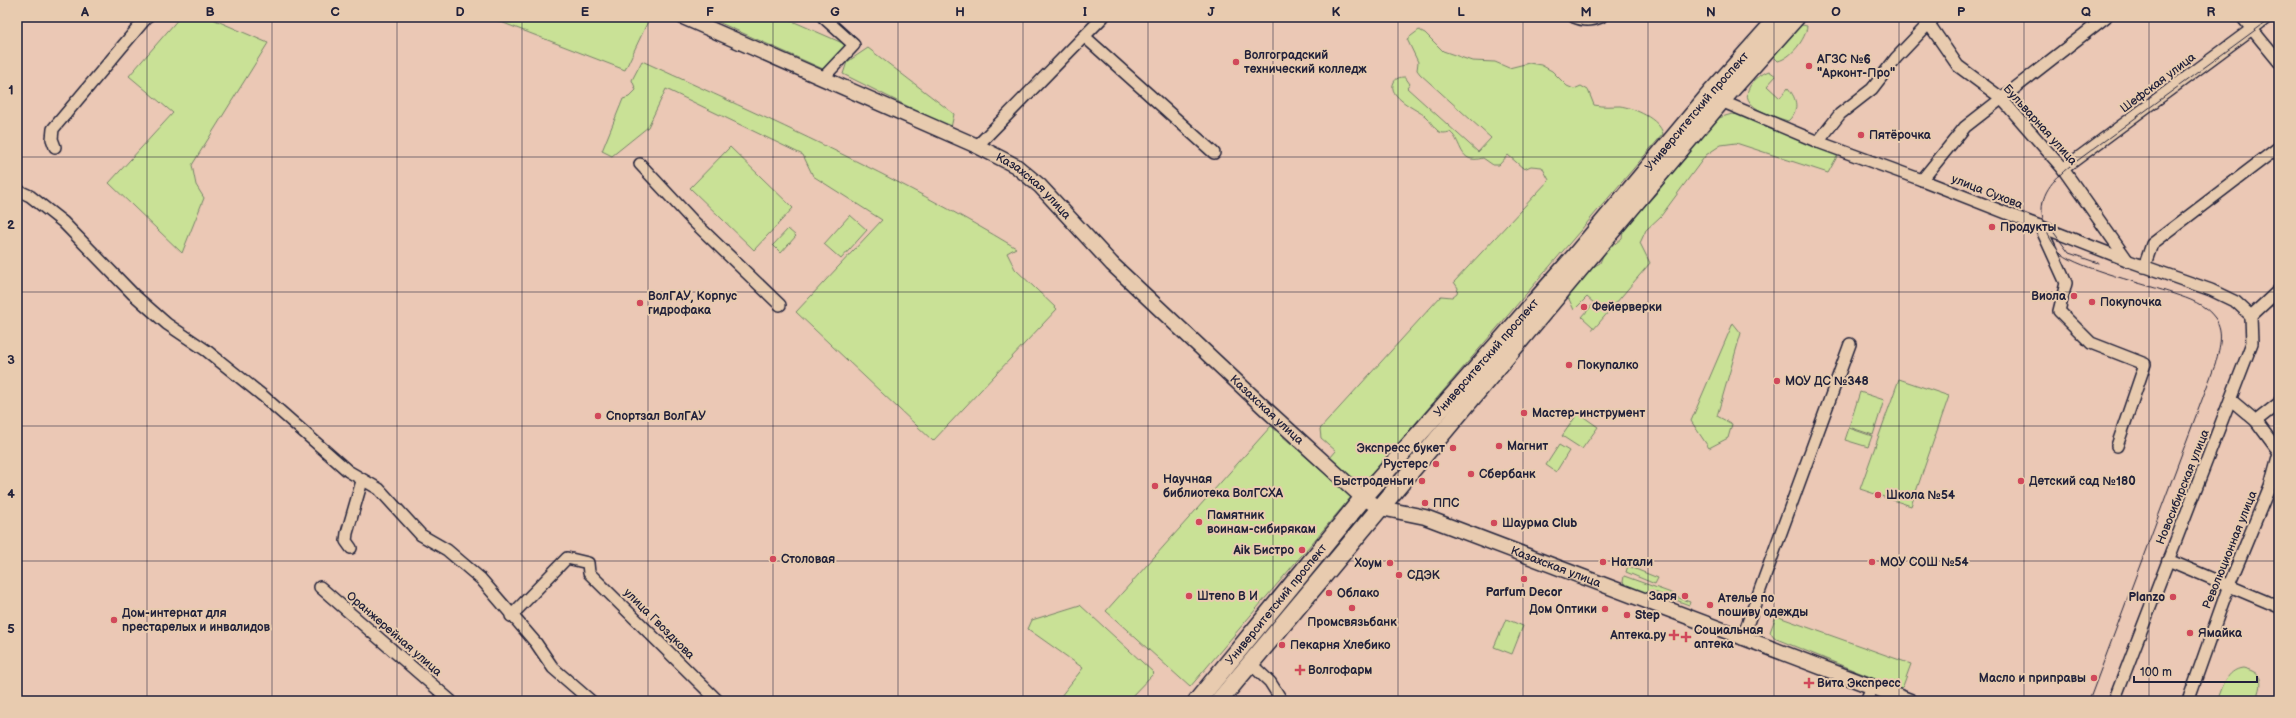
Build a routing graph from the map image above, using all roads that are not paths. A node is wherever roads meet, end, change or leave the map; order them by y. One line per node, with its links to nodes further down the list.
1 (146, 17): 21 (street)
2 (682, 17): 16 (main road, Казахская улица)
3 (823, 17): 16 (street)
4 (1103, 17): 14 (street)
5 (1574, 17): 6 (street)
6 (1601, 17)
7 (1779, 17): 17 (highway, Университетский проспект)
8 (1796, 17): 17 (highway, Университетский проспект)
9 (2106, 17): 18 (street)
10 (2242, 17): 13 (street)
11 (2268, 17): 13 (street, Шефская улица)
12 (1929, 19): 18 (street, Бульварная улица); 19 (street)
13 (2252, 29): 15 (street); 25 (street, Шефская улица)
14 (1085, 37): 20 (street); 23 (street)
15 (2279, 62)
16 (822, 79): 20 (main road, Казахская улица)
17 (1716, 97): 19 (street, улица Сухова); 42 (highway, Университетский проспект); 43 (highway, Университетский проспект)
18 (2000, 97): 25 (street, Бульварная улица); 26 (street)
19 (1818, 142): 26 (street, улица Сухова)
20 (977, 146): 42 (main road, Казахская улица)
21 (55, 147)
22 (2279, 147): 30 (street)
23 (1214, 153)
24 (640, 164): 32 (street)
25 (2063, 169): 29 (street, Бульварная улица)
26 (1922, 180): 28 (street, улица Сухова)
27 (17, 190): 40 (street)
28 (2040, 226): 29 (street, улица Сухова); 38 (street)
29 (2129, 261): 30 (street, улица Сухова)
30 (2144, 266): 33 (street, улица Сухова)
31 (2279, 290): 33 (street)
32 (780, 305)
33 (2251, 316): 35 (street, Новосибирская улица)
34 (1850, 344): 50 (street)
35 (2231, 400): 37 (street); 45 (street, Новосибирская улица)
36 (2279, 403): 37 (street)
37 (2256, 421): 39 (street)
38 (2117, 446)
39 (2279, 453): 41 (street, Революционная улица)
40 (362, 481): 44 (street); 49 (street)
41 (2274, 486): 46 (street, Революционная улица)
42 (1363, 498): 43 (main road, Казахская улица); 57 (highway, Университетский проспект)
43 (1381, 508): 50 (main road, Казахская улица); 51 (highway, Университетский проспект)
44 (351, 548)
45 (2168, 560): 46 (street); 61 (street, Новосибирская улица)
46 (2228, 585): 48 (street); 62 (street, Революционная улица)
47 (320, 587): 54 (street, Оранжерейная улица)
48 (2279, 607)
49 (512, 616): 55 (street); 56 (street, улица Гвоздкова)
50 (1742, 638): 52 (main road, Казахская улица)
51 (1251, 664): 53 (street); 58 (highway, Университетский проспект)
52 (1872, 687): 59 (street); 60 (main road, Казахская улица)
53 (1277, 700)
54 (451, 701)
55 (591, 701)
56 (718, 701)
57 (1197, 701)
58 (1219, 701)
59 (1866, 701)
60 (1910, 701)
61 (2114, 701)
62 (2188, 701)

